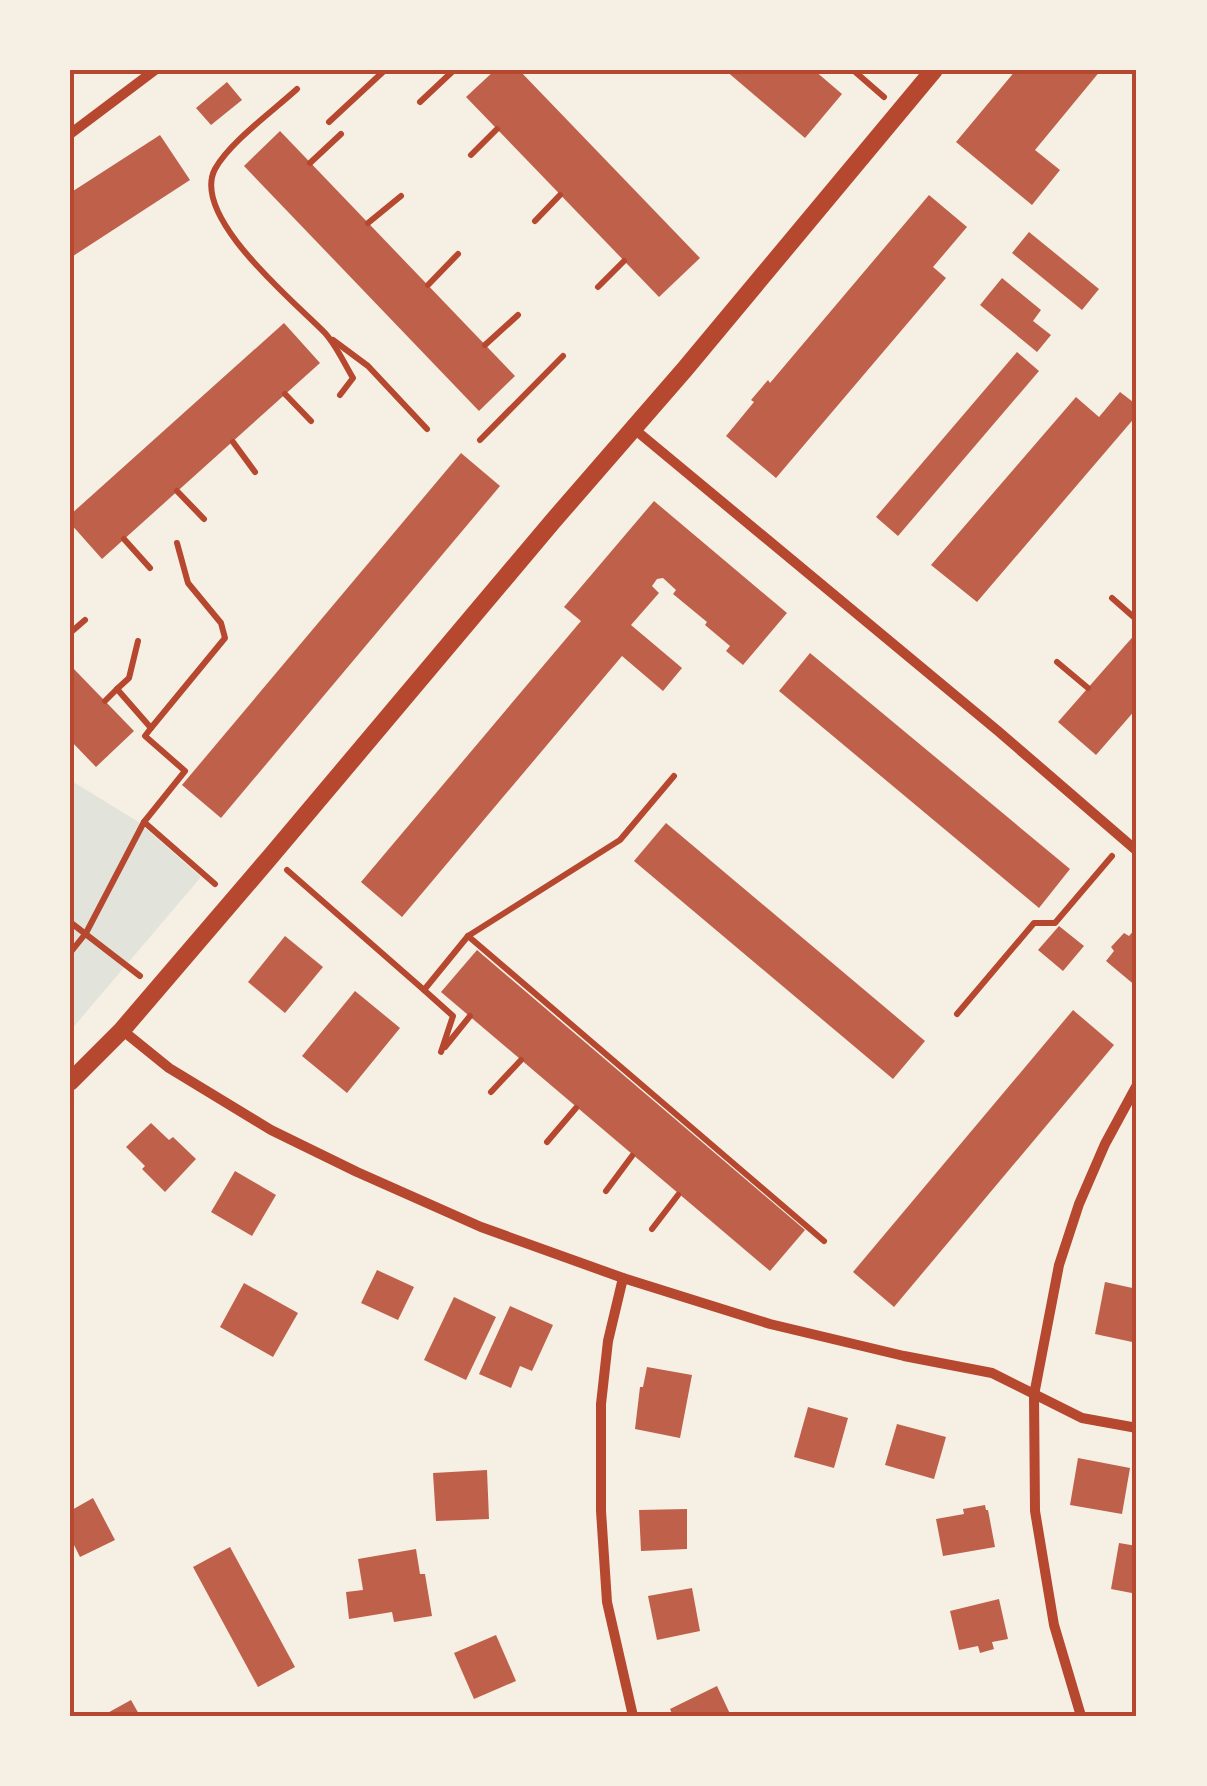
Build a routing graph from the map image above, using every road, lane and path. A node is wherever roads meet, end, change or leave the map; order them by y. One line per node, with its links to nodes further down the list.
1 (155, 70): 11 (street)
2 (385, 70): 9 (path)
3 (454, 70): 7 (path)
4 (853, 70): 8 (path)
5 (934, 70): 8 (street)
6 (297, 89): 24 (path)
7 (420, 102)
8 (900, 110): 30 (street)
9 (329, 122)
10 (496, 129): 13 (path)
11 (70, 134)
12 (341, 134): 14 (path)
13 (471, 155)
14 (310, 163)
15 (560, 195): 17 (path)
16 (400, 196): 18 (path)
17 (535, 221)
18 (368, 223)
19 (458, 254): 21 (path)
20 (624, 261): 22 (path)
21 (428, 285)
22 (598, 288)
23 (518, 315): 25 (path)
24 (328, 336): 28 (path); 31 (path)
25 (485, 345)
26 (563, 356): 32 (path)
27 (285, 394): 29 (path)
28 (340, 395)
29 (311, 421)
30 (634, 428): 52 (street); 54 (street)
31 (427, 429)
32 (480, 440)
33 (232, 442): 34 (path)
34 (256, 472)
35 (178, 491): 36 (path)
36 (204, 519)
37 (124, 539): 39 (path)
38 (177, 543): 49 (path)
39 (150, 568)
40 (1112, 598): 42 (path)
41 (85, 620): 43 (path)
42 (1137, 620)
43 (70, 633)
44 (138, 641): 47 (path)
45 (1058, 662): 46 (path)
46 (1088, 688)
47 (118, 689): 48 (path); 49 (path)
48 (105, 701)
49 (151, 728): 51 (path)
50 (674, 776): 58 (path)
51 (144, 822): 55 (path); 57 (path)
52 (1124, 840): 53 (street); 62 (path)
53 (1137, 852)
54 (271, 856): 55 (street); 61 (path)
55 (233, 900): 60 (street)
56 (70, 922): 57 (path)
57 (86, 932): 59 (path); 60 (path)
58 (468, 936): 61 (path); 75 (path)
59 (70, 953)
60 (156, 990): 64 (street)
61 (424, 990): 63 (path)
62 (957, 1014)
63 (470, 1016)
64 (122, 1030): 66 (street); 76 (street)
65 (521, 1060): 68 (path)
66 (70, 1082)
67 (1137, 1085): 77 (street)
68 (491, 1092)
69 (576, 1108): 70 (path)
70 (547, 1142)
71 (632, 1156): 72 (path)
72 (606, 1191)
73 (678, 1195): 74 (path)
74 (652, 1229)
75 (824, 1240)
76 (623, 1278): 77 (street); 79 (street)
77 (1034, 1395): 78 (street); 80 (street)
78 (1137, 1428)
79 (633, 1716)
80 (1081, 1716)

